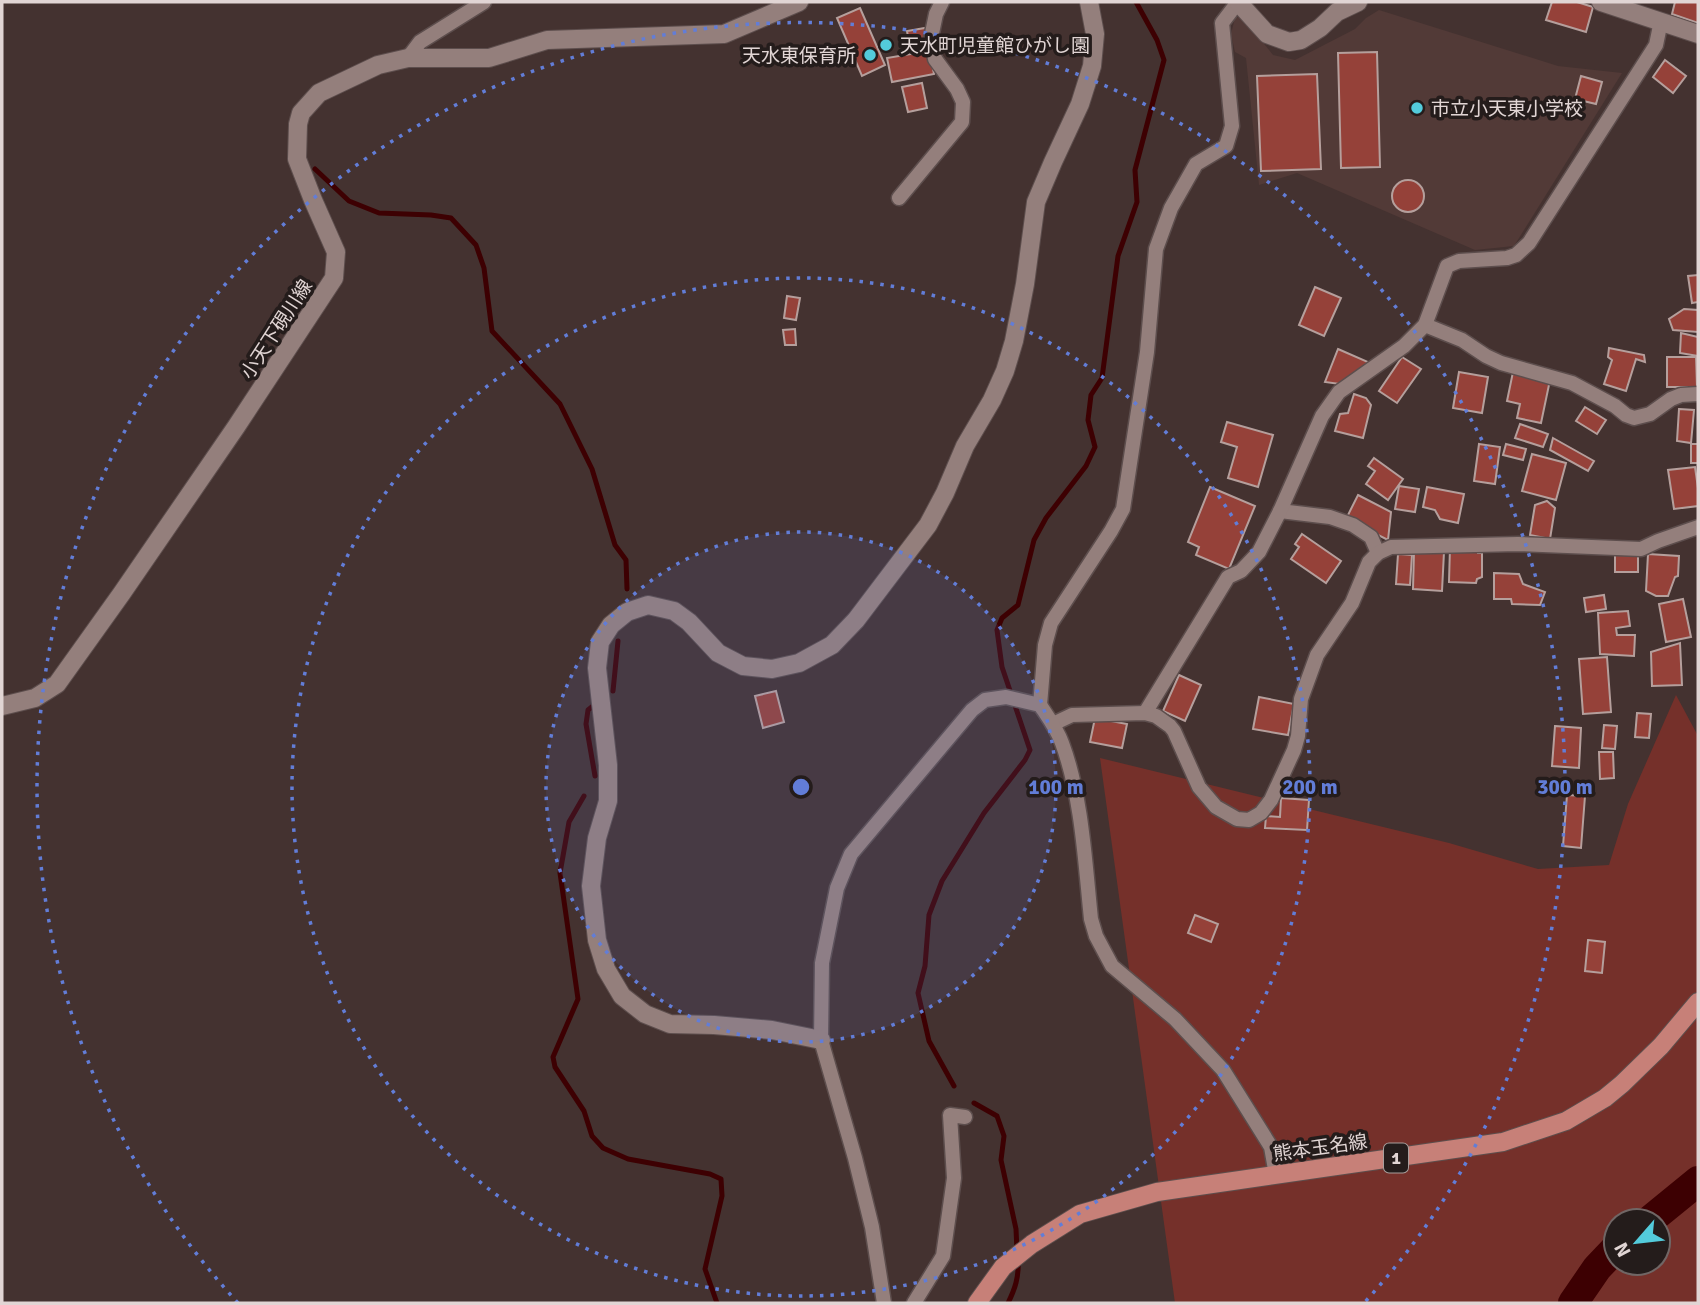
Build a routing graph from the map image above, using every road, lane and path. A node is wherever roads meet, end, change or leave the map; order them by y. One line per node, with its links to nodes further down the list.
1 (484, 2): 11 (street)
2 (799, 2): 11 (street, 小天下硯川線)
3 (942, 2): 12 (street)
4 (1089, 2): 23 (street)
5 (1238, 2): 8 (street); 18 (street)
6 (1358, 2): 8 (street)
7 (1601, 2): 9 (street)
8 (1336, 7)
9 (1661, 21): 10 (street); 13 (street)
10 (1698, 34)
11 (408, 58): 19 (street, 小天下硯川線)
12 (899, 198)
13 (1425, 325): 14 (street); 15 (street)
14 (1698, 394)
15 (1280, 511): 17 (street); 20 (street)
16 (1698, 527): 17 (street)
17 (1378, 553): 20 (street)
18 (1040, 705): 21 (street); 23 (street)
19 (2, 706)
20 (1145, 713): 21 (street)
21 (1053, 724): 25 (street)
22 (1698, 1002): 25 (main road, 熊本玉名線 / 1)
23 (821, 1040): 26 (street)
24 (964, 1117): 27 (street)
25 (1276, 1175): 28 (main road, 熊本玉名線 / 1)
26 (884, 1303)
27 (914, 1303)
28 (977, 1303)

